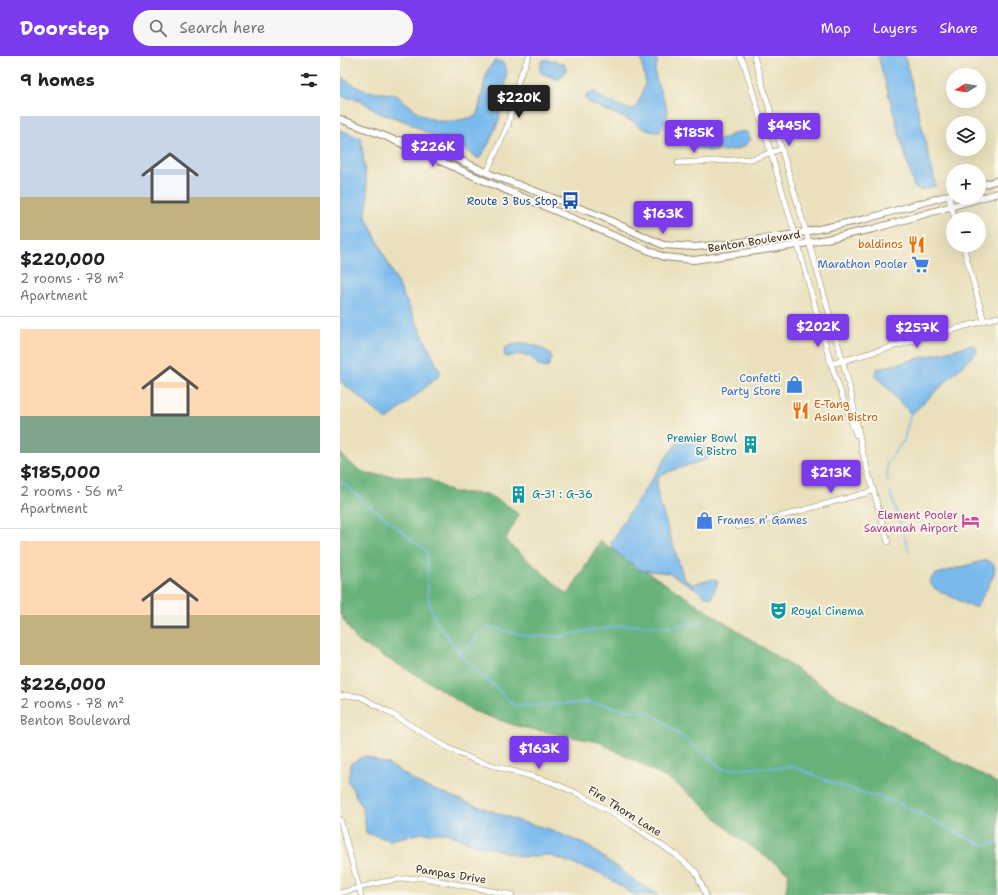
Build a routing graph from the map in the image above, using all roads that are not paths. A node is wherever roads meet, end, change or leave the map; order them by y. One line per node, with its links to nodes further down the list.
1 (529, 56): 9 (street)
2 (740, 56): 7 (street)
3 (754, 56): 6 (street)
4 (340, 119): 5 (street, Benton Boulevard)
5 (388, 137): 9 (street, Benton Boulevard); 19 (street, Benton Boulevard)
6 (781, 149): 7 (street); 16 (street)
7 (770, 152): 8 (street); 17 (street)
8 (678, 163)
9 (487, 172): 17 (street, Benton Boulevard)
10 (998, 180): 11 (street)
11 (986, 184)
12 (998, 193): 14 (street, Benton Boulevard)
13 (946, 195): 16 (street, Benton Boulevard)
14 (952, 206): 15 (street); 18 (street, Benton Boulevard)
15 (953, 212)
16 (806, 231): 17 (street, Benton Boulevard); 18 (street)
17 (795, 234): 19 (street)
18 (809, 242): 19 (street, Benton Boulevard); 23 (street)
19 (798, 245): 24 (street)
20 (965, 252): 22 (street)
21 (998, 316): 22 (street)
22 (984, 320): 23 (street)
23 (843, 362): 24 (street); 25 (street)
24 (831, 364): 25 (street)
25 (863, 454): 26 (street)
26 (873, 491): 27 (street); 28 (street)
27 (738, 527)
28 (888, 542)
29 (340, 696): 35 (street, Fire Thorn Lane)
30 (340, 819): 31 (street)
31 (359, 888): 32 (street, Pampas Drive); 33 (street); 34 (street, Pampas Drive)
32 (340, 893)
33 (361, 895)
34 (512, 895)
35 (706, 895)

